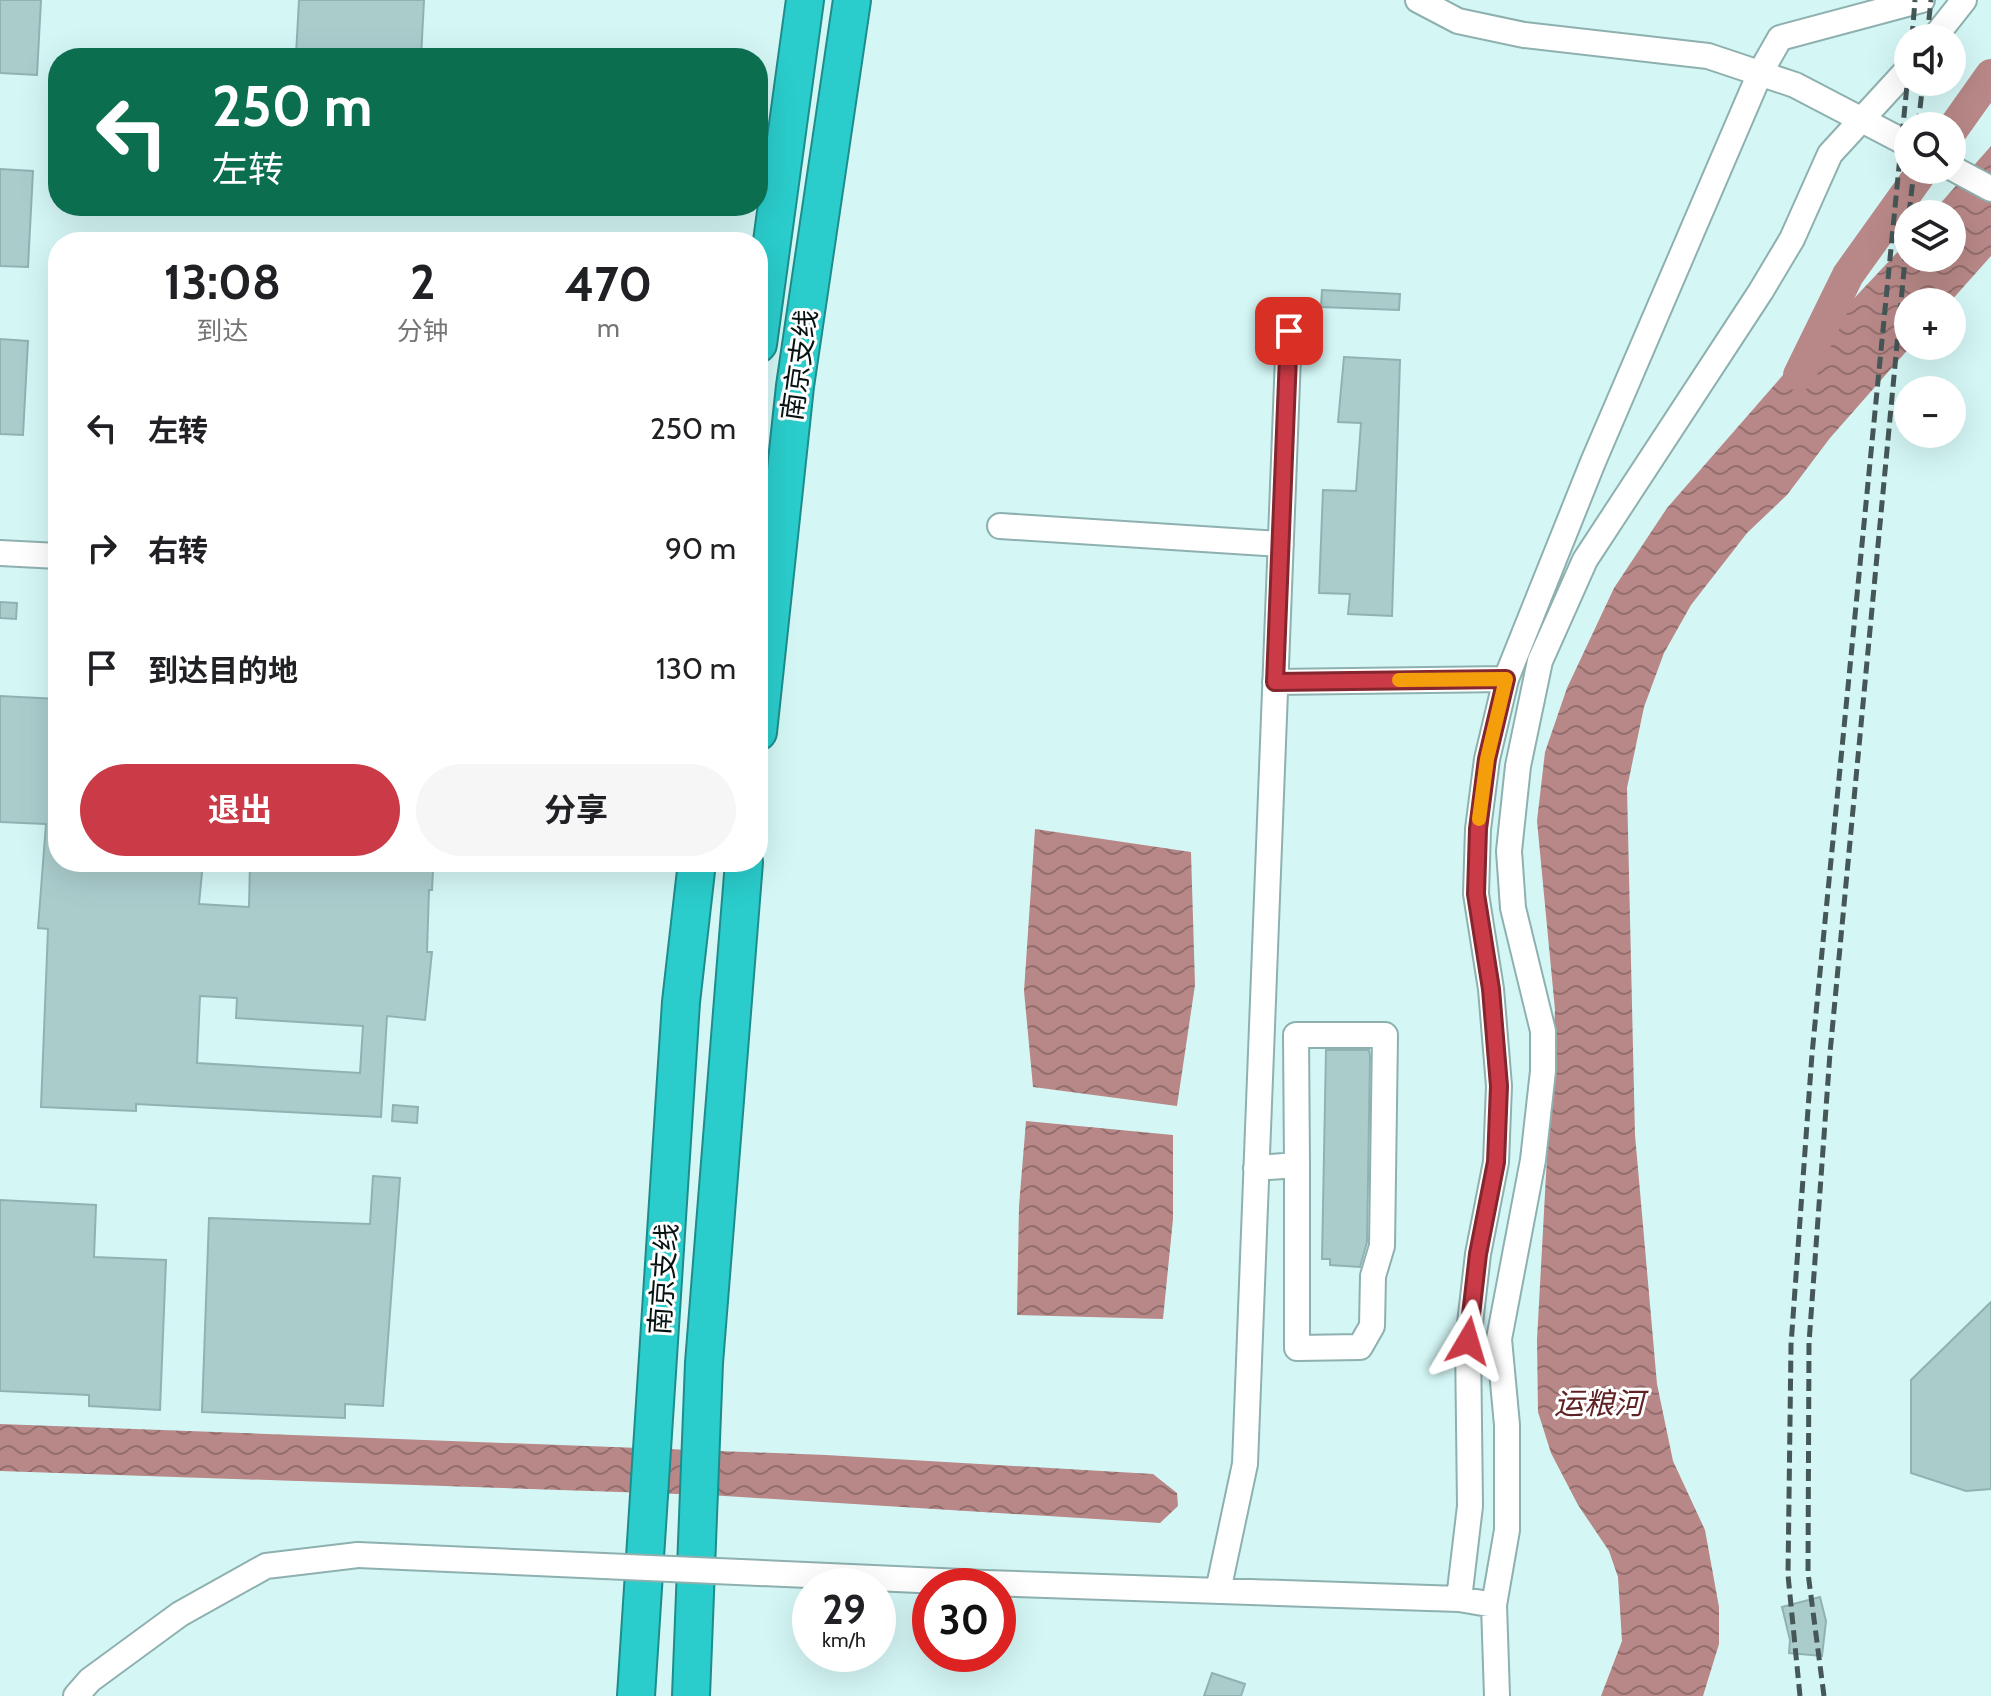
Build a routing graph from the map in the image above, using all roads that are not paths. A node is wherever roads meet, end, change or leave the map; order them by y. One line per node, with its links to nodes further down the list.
1 (805, 0): 14 (highway, 南京支线)
2 (852, 0): 20 (highway, 南京支线)
3 (1418, 0): 8 (street)
4 (1922, 0): 8 (street)
5 (1938, 0): 6 (street)
6 (1963, 0): 7 (street)
7 (1945, 24)
8 (1760, 73): 10 (street); 21 (street)
9 (1894, 85): 10 (street)
10 (1864, 120): 11 (street); 29 (street)
11 (1894, 136)
12 (1966, 175): 13 (street)
13 (1984, 185)
14 (768, 271)
15 (1289, 331): 17 (street)
16 (1000, 526): 17 (street)
17 (1281, 544): 22 (street)
18 (0, 553): 19 (street)
19 (48, 555)
20 (768, 638)
21 (1506, 679): 22 (street); 28 (street)
22 (1275, 682): 26 (street)
23 (696, 872): 31 (highway, 南京支线)
24 (743, 872): 32 (highway, 南京支线)
25 (1297, 1165): 25 (street); 26 (street)
26 (1256, 1168): 27 (street)
27 (1218, 1591): 28 (street); 30 (street, bridge)
28 (1459, 1599): 29 (street)
29 (1494, 1605): 33 (street)
30 (76, 1696)
31 (636, 1696)
32 (691, 1696)
33 (1497, 1696)

